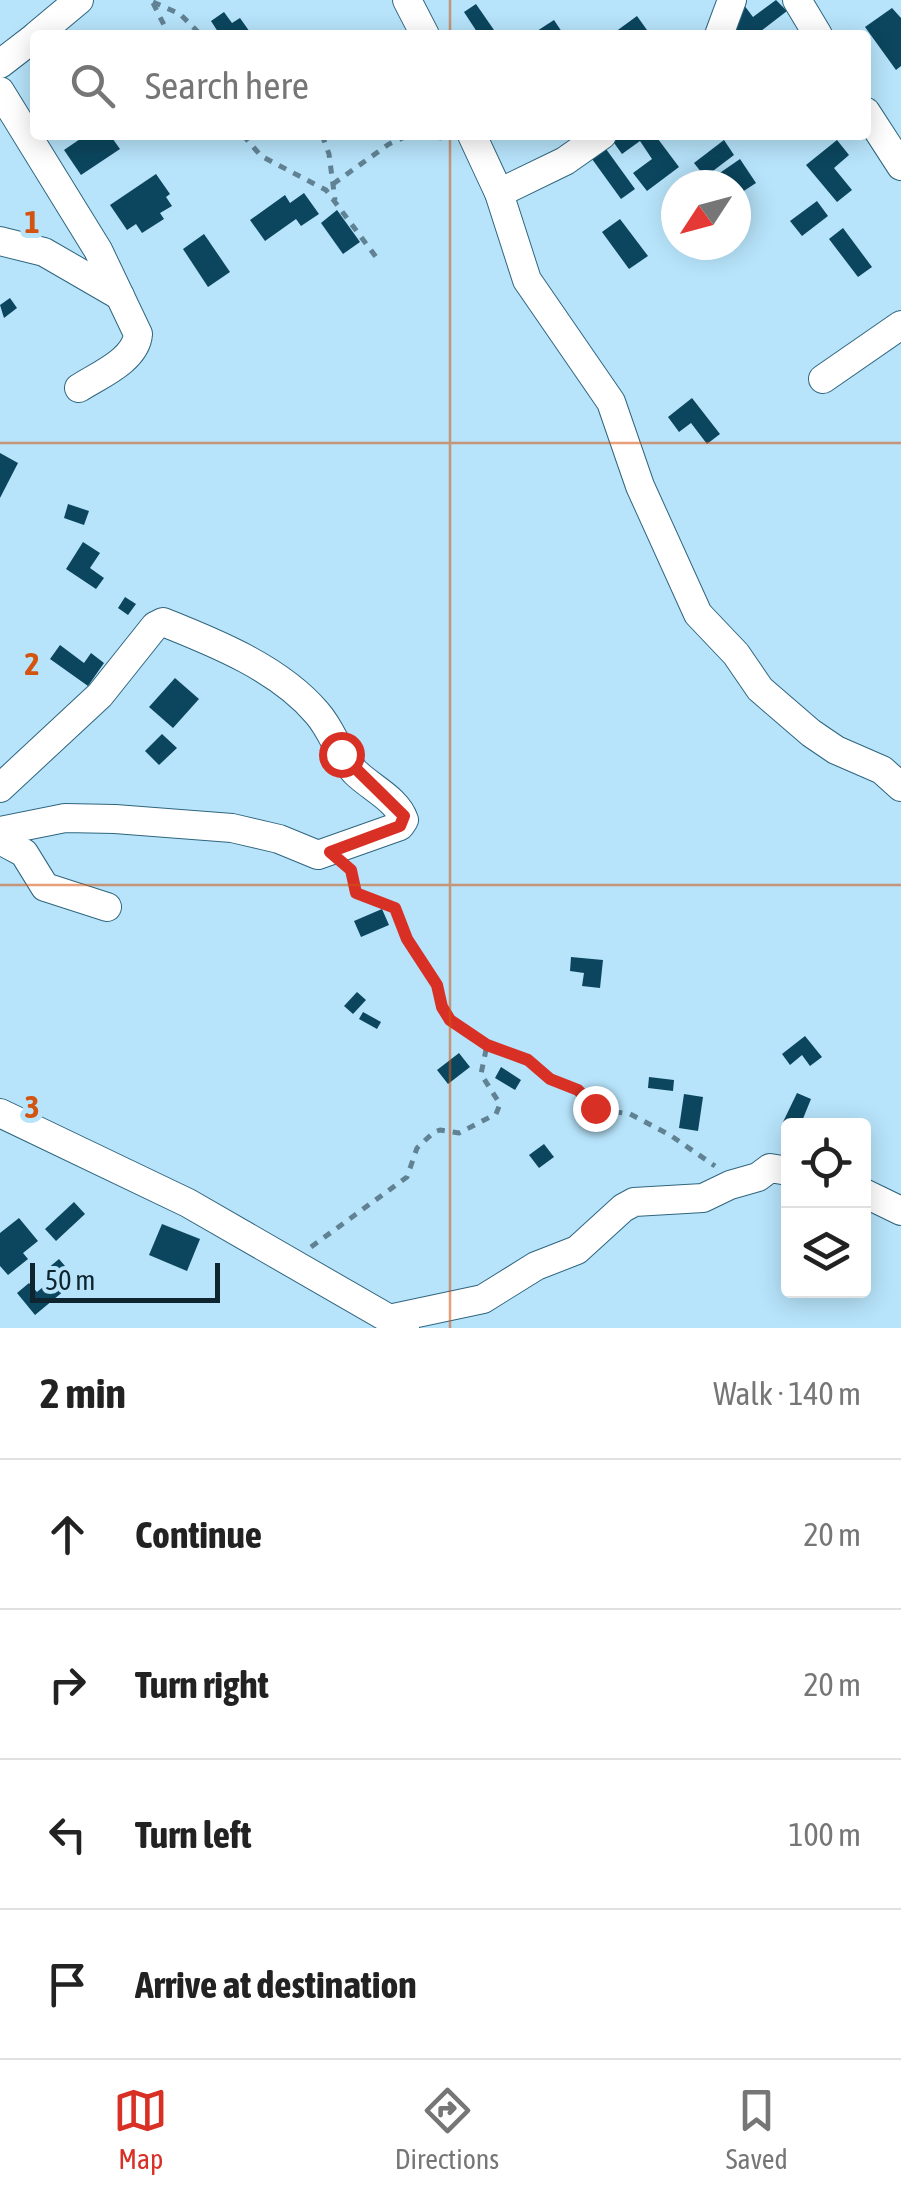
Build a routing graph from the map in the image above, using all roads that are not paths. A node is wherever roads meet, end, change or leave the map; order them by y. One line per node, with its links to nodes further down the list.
1 (79, 0): 5 (street)
2 (407, 0): 6 (street)
3 (732, 0): 7 (street)
4 (797, 0): 8 (street)
5 (43, 30)
6 (422, 30)
7 (721, 30)
8 (815, 30)
9 (30, 41): 10 (street)
10 (0, 64)
11 (0, 91): 13 (street)
12 (871, 120): 17 (street)
13 (30, 140)
14 (30, 140): 20 (street)
15 (474, 140): 18 (street)
16 (595, 140): 18 (street)
17 (901, 166)
18 (499, 193): 25 (street)
19 (0, 241): 20 (street)
20 (121, 296): 23 (street)
21 (901, 324): 22 (street)
22 (823, 379)
23 (79, 388)
24 (0, 788): 26 (street)
25 (901, 788)
26 (0, 831)
27 (0, 840): 28 (street)
28 (107, 907)
29 (0, 1113): 33 (street)
30 (781, 1169): 33 (street)
31 (871, 1196): 32 (street)
32 (901, 1211)
33 (383, 1322)

